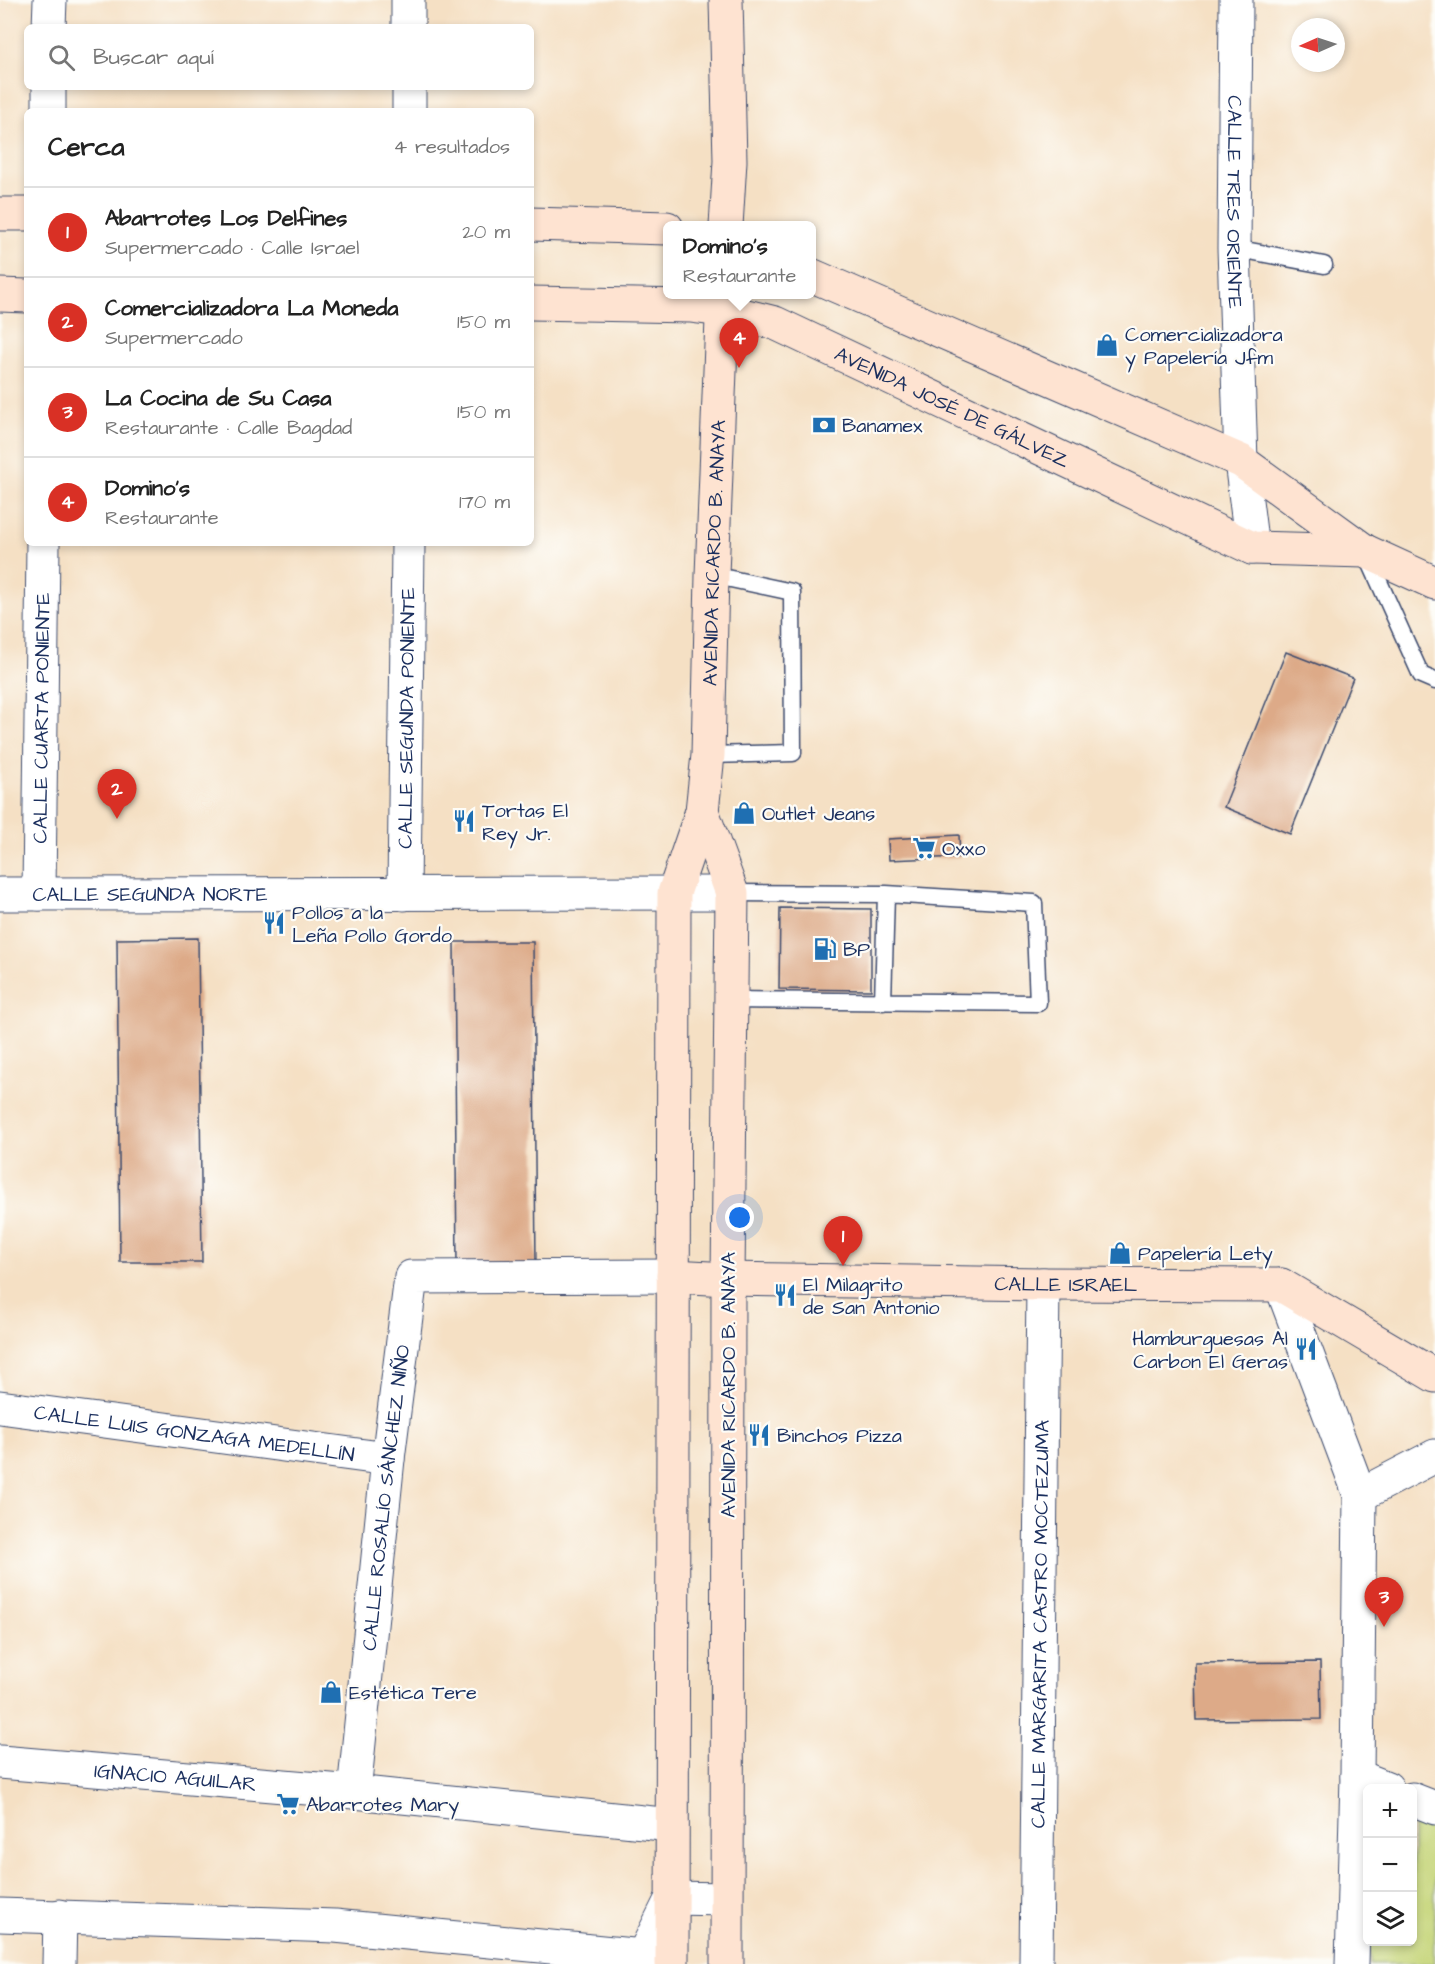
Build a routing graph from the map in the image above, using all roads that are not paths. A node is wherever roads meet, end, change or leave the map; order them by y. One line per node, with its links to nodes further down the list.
1 (50, 0): 5 (street)
2 (408, 0): 6 (street)
3 (726, 0): 13 (main road)
4 (1236, 0): 16 (street, CALLE TRES ORIENTE)
5 (50, 24)
6 (408, 24)
7 (49, 90): 9 (street)
8 (409, 90): 10 (street)
9 (48, 108)
10 (409, 108)
11 (0, 214): 12 (main road)
12 (24, 214)
13 (726, 221)
14 (534, 225): 15 (main road)
15 (663, 228)
16 (1234, 248): 17 (lane); 23 (street, CALLE TRES ORIENTE)
17 (1324, 266)
18 (816, 277): 23 (main road, AVENIDA JOSÉ DE GÁLVEZ)
19 (0, 296): 20 (main road)
20 (24, 296)
21 (723, 302): 22 (main road, AVENIDA JOSÉ DE GÁLVEZ); 26 (main road, AVENIDA JOSÉ DE GÁLVEZ); 28 (main road, AVENIDA RICARDO B. ANAYA)
22 (534, 303)
23 (1241, 461): 26 (street, CALLE TRES ORIENTE); 27 (main road, AVENIDA JOSÉ DE GÁLVEZ)
24 (43, 546): 36 (street, CALLE CUARTA PONIENTE)
25 (408, 546): 37 (street, CALLE SEGUNDA PONIENTE)
26 (1252, 548): 27 (main road, AVENIDA JOSÉ DE GÁLVEZ)
27 (1365, 550): 29 (main road, AVENIDA JOSÉ DE GÁLVEZ); 30 (lane)
28 (712, 575): 31 (main road, AVENIDA RICARDO B. ANAYA); 31 (lane)
29 (1435, 583)
30 (1435, 681)
31 (708, 755): 32 (main road, AVENIDA RICARDO B. ANAYA)
32 (702, 811): 33 (main road, AVENIDA RICARDO B. ANAYA); 34 (main road, AVENIDA RICARDO B. ANAYA)
33 (674, 893): 34 (street, CALLE SEGUNDA NORTE); 37 (street, CALLE SEGUNDA NORTE); 41 (main road, AVENIDA RICARDO B. ANAYA)
34 (732, 893): 38 (lane); 39 (main road, AVENIDA RICARDO B. ANAYA)
35 (0, 894): 36 (street, CALLE SEGUNDA NORTE)
36 (39, 894): 37 (street, CALLE SEGUNDA NORTE)
37 (404, 894)
38 (886, 894): 40 (lane); 40 (lane)
39 (732, 1000): 40 (lane); 42 (main road, AVENIDA RICARDO B. ANAYA)
40 (883, 1002)
41 (673, 1276): 42 (main road, CALLE ISRAEL); 48 (street, CALLE ROSALÍO SÁNCHEZ NIÑO); 55 (main road, AVENIDA RICARDO B. ANAYA)
42 (728, 1279): 43 (main road, CALLE ISRAEL); 57 (main road, AVENIDA RICARDO B. ANAYA)
43 (1043, 1284): 44 (main road, CALLE ISRAEL); 63 (street, CALLE MARGARITA CASTRO MOCTEZUMA)
44 (1281, 1285): 45 (main road); 49 (street)
45 (1435, 1376)
46 (0, 1407): 48 (street, CALLE LUIS GONZAGA MEDELLÍN)
47 (1435, 1456): 49 (street)
48 (388, 1459): 52 (street, CALLE ROSALÍO SÁNCHEZ NIÑO)
49 (1360, 1495): 51 (street)
50 (0, 1762): 52 (street, IGNACIO AGUILAR)
51 (1372, 1782): 64 (street)
52 (354, 1792): 55 (street, IGNACIO AGUILAR)
53 (1417, 1801): 54 (street)
54 (1435, 1808)
55 (672, 1825): 56 (main road, AVENIDA RICARDO B. ANAYA)
56 (672, 1898): 57 (street); 60 (main road, AVENIDA RICARDO B. ANAYA)
57 (726, 1899): 62 (main road, AVENIDA RICARDO B. ANAYA)
58 (0, 1914): 59 (street)
59 (60, 1916): 60 (street); 61 (street)
60 (653, 1961)
61 (59, 1964)
62 (727, 1964)
63 (1036, 1964)
64 (1352, 1964)

